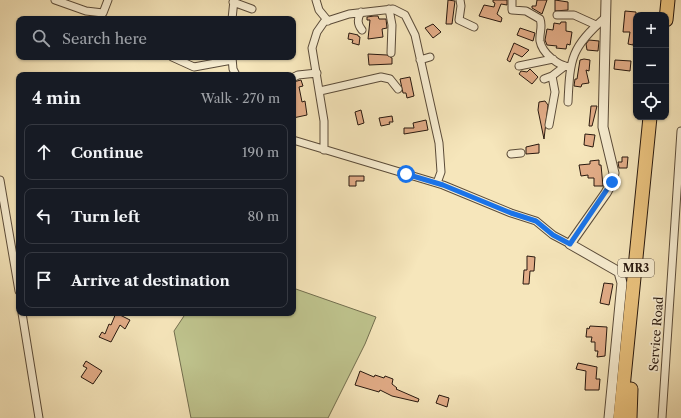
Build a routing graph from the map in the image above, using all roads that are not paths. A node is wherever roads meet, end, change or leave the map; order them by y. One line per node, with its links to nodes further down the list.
1 (54, 0): 2 (street)
2 (108, 0)
3 (316, 0): 18 (street)
4 (460, 0): 20 (street)
5 (512, 0): 24 (street)
6 (606, 0): 17 (street)
7 (660, 0): 13 (highway)
8 (668, 0): 14 (highway)
9 (233, 1): 10 (street); 15 (street)
10 (252, 9)
11 (385, 11): 12 (street); 22 (street); 28 (street)
12 (361, 12): 18 (street); 21 (street)
13 (658, 12)
14 (667, 12)
15 (232, 16)
16 (557, 16): 19 (street)
17 (606, 16): 19 (street); 49 (street)
18 (328, 21): 32 (street)
19 (596, 25): 30 (street)
20 (474, 27)
21 (362, 30)
22 (391, 53)
23 (430, 57): 28 (street)
24 (553, 59): 29 (street); 30 (street)
25 (179, 60): 26 (street)
26 (227, 60)
27 (232, 60): 31 (street)
28 (420, 60): 48 (street)
29 (519, 66)
30 (567, 67): 34 (street); 38 (street)
31 (235, 72)
32 (317, 73): 33 (street); 37 (street)
33 (296, 76)
34 (552, 76): 35 (street); 41 (street)
35 (544, 79)
36 (398, 89): 37 (street)
37 (320, 91): 44 (street)
38 (568, 102)
39 (650, 120): 54 (highway, MR3)
40 (658, 120): 55 (highway, MR3)
41 (549, 125)
42 (681, 131): 56 (street, Service Road)
43 (296, 141): 44 (street)
44 (324, 150): 48 (street)
45 (521, 153): 46 (street)
46 (511, 154)
47 (0, 180): 50 (street)
48 (437, 184): 49 (street)
49 (570, 244): 53 (street)
50 (16, 273)
51 (22, 316): 52 (street)
52 (39, 418)
53 (608, 418)
54 (620, 418)
55 (630, 418)
56 (662, 418)

